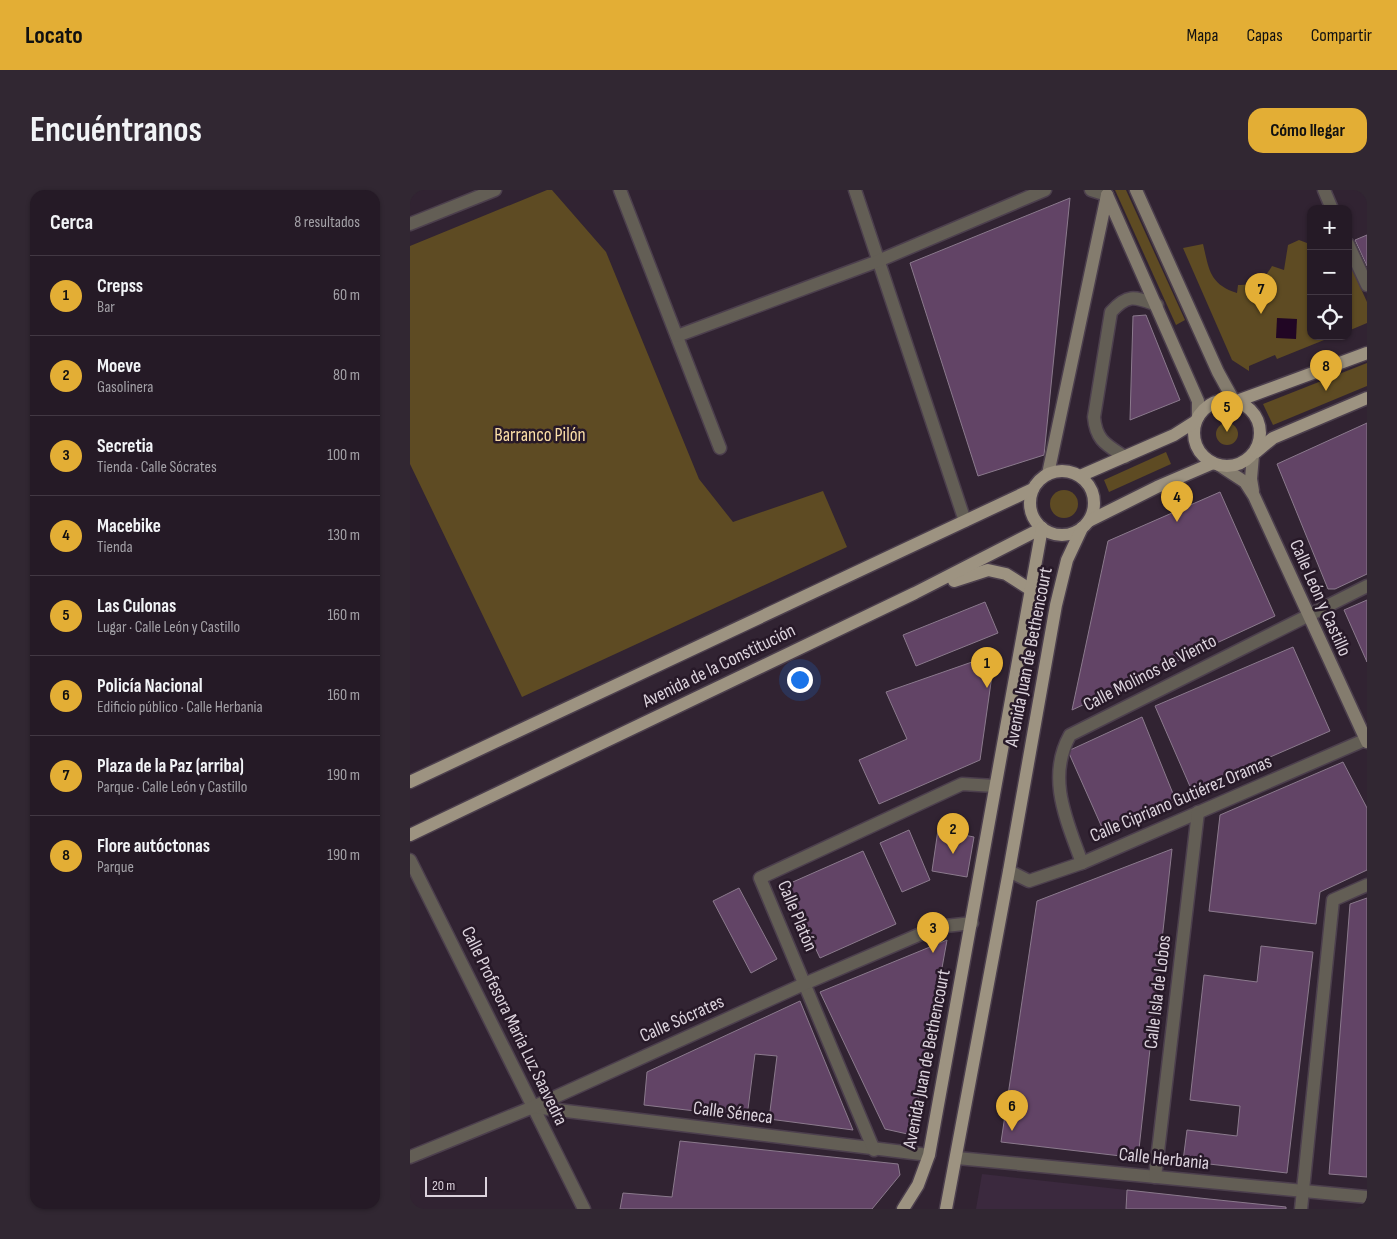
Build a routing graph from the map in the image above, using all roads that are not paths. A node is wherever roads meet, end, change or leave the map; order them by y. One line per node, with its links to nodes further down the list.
1 (495, 190): 10 (street)
2 (620, 190): 15 (street)
3 (855, 190): 12 (street)
4 (1046, 190): 12 (street)
5 (1091, 190): 8 (street)
6 (1136, 190): 18 (street)
7 (1324, 190): 9 (street)
8 (1106, 192): 14 (street); 24 (street)
9 (1330, 205)
10 (410, 224)
11 (1351, 250): 13 (street)
12 (878, 261): 15 (street); 28 (street)
13 (1367, 285)
14 (1156, 305): 19 (street); 22 (street)
15 (677, 336): 20 (street)
16 (1367, 353): 18 (main road)
17 (1367, 398): 21 (main road)
18 (1236, 401): 19 (main road); 21 (main road)
19 (1197, 419): 22 (main road); 23 (main road)
20 (720, 448)
21 (1254, 454): 23 (main road); 27 (street, Calle León y Castillo)
22 (1125, 457): 25 (main road)
23 (1216, 464): 27 (street, Calle León y Castillo); 29 (main road)
24 (1048, 474): 25 (main road); 26 (main road)
25 (1080, 476): 29 (main road)
26 (1033, 488): 28 (main road, Avenida de la Constitución); 30 (main road)
27 (1254, 496): 34 (street, Calle León y Castillo)
28 (965, 521): 36 (main road, Avenida de la Constitución)
29 (1086, 525): 30 (main road); 42 (main road, Avenida Juan de Bethencourt)
30 (1042, 528): 32 (main road, Avenida Juan de Bethencourt); 33 (main road, Avenida de la Constitución)
31 (1367, 586): 34 (street, Calle Molinos de Viento)
32 (1031, 590): 33 (main road); 37 (main road, Avenida Juan de Bethencourt)
33 (916, 593): 39 (main road, Avenida de la Constitución)
34 (1307, 614): 35 (street, Calle León y Castillo); 41 (street, Calle Molinos de Viento)
35 (1367, 740): 38 (street, Calle Cipriano Gutiérez Oramas)
36 (410, 782)
37 (995, 786): 44 (main road, Avenida Juan de Bethencourt); 45 (street, Calle Platón)
38 (1198, 812): 41 (street, Calle Cipriano Gutiérez Oramas); 51 (street, Calle Isla de Lobos)
39 (410, 835)
40 (410, 860): 46 (street, Calle Profesora Maria Luz Saavedra)
41 (1082, 863): 42 (street, Calle Cipriano Gutiérez Oramas)
42 (1009, 871): 50 (main road, Avenida Juan de Bethencourt)
43 (1367, 886): 52 (street)
44 (972, 923): 45 (street, Calle Sócrates); 48 (main road, Avenida Juan de Bethencourt)
45 (804, 984): 46 (street, Calle Sócrates); 47 (street, Calle Platón)
46 (533, 1107): 47 (street, Calle Séneca); 49 (street, Calle Sócrates); 54 (street, Calle Profesora Maria Luz Saavedra)
47 (874, 1150): 48 (street, Calle Séneca)
48 (929, 1155): 55 (main road, Avenida Juan de Bethencourt)
49 (410, 1158)
50 (957, 1158): 51 (street, Calle Herbania); 56 (main road, Avenida Juan de Bethencourt)
51 (1155, 1177): 52 (street, Calle Herbania)
52 (1303, 1191): 53 (street, Calle Herbania); 57 (street)
53 (1367, 1197)
54 (584, 1209)
55 (903, 1209)
56 (946, 1209)
57 (1301, 1209)

